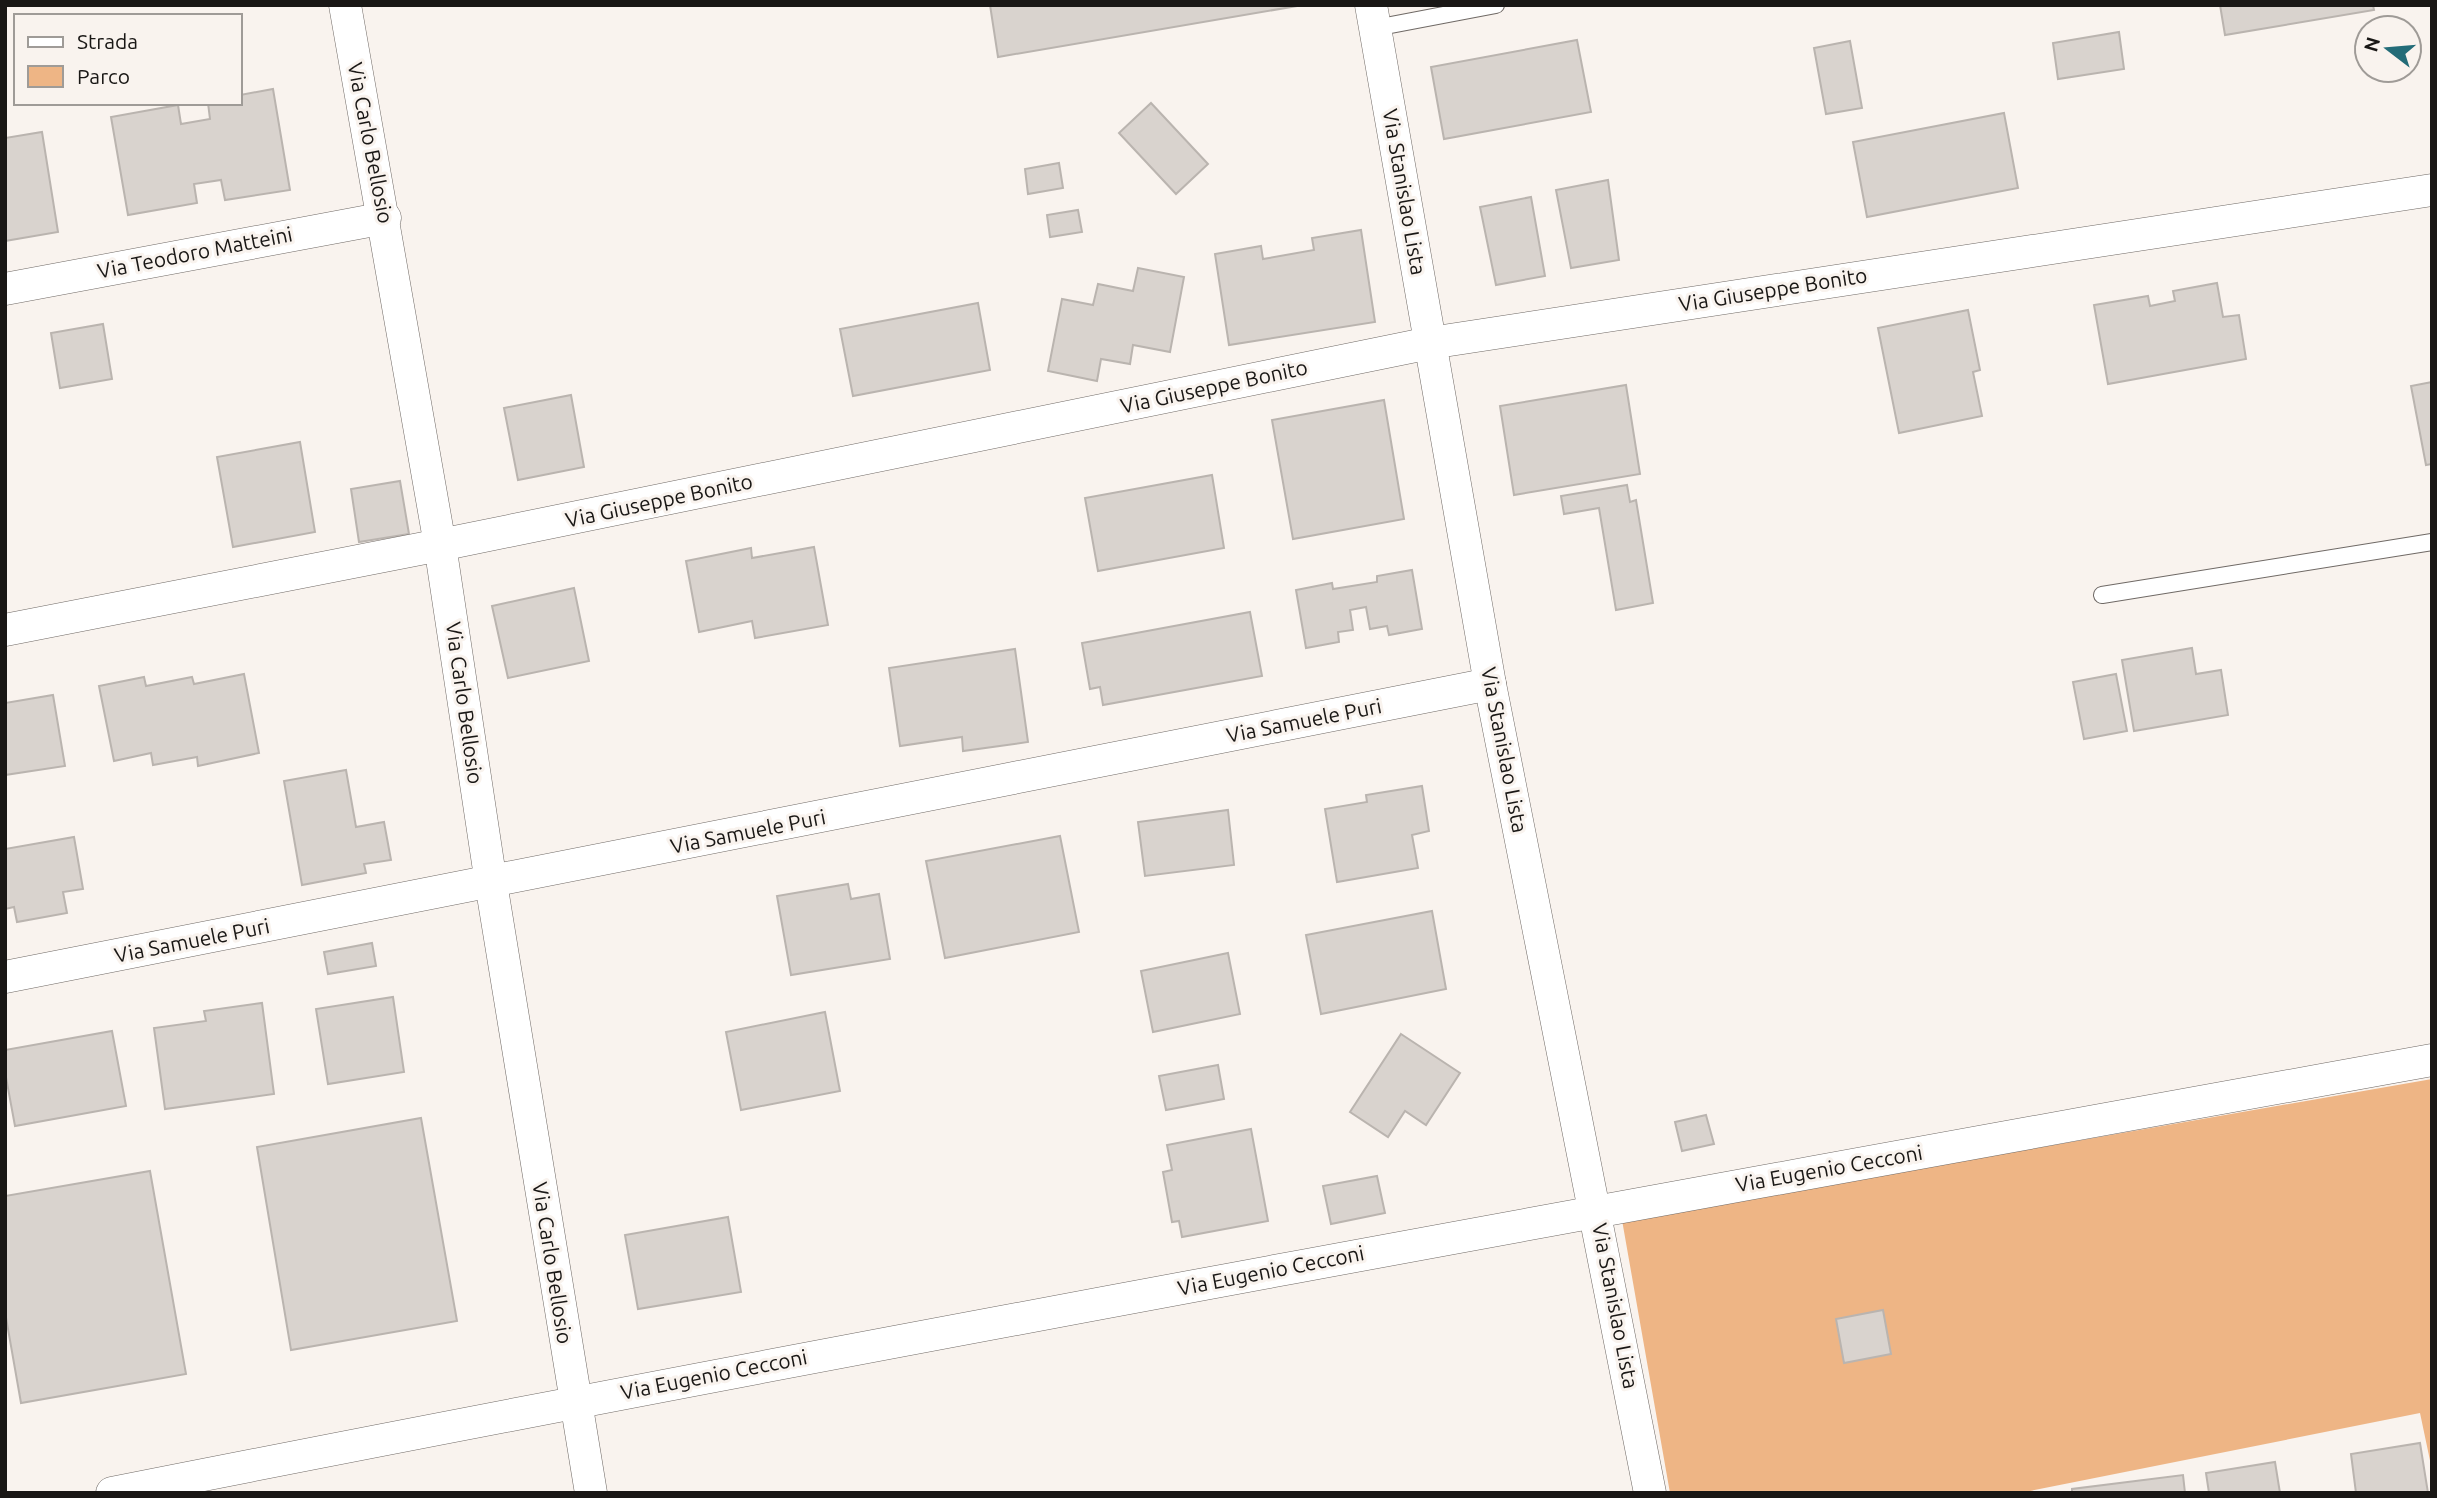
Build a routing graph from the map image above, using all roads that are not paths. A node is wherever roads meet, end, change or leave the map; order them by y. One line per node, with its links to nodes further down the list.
1 (345, 5): 5 (street, Via Carlo Bellosio)
2 (1496, 5): 3 (lane)
3 (1373, 17): 7 (street, Via Stanislao Lista)
4 (2432, 190): 7 (street, Via Giuseppe Bonito)
5 (385, 218): 6 (street, Via Teodoro Matteini); 9 (street, Via Carlo Bellosio)
6 (5, 289)
7 (1430, 343): 9 (street, Via Giuseppe Bonito); 12 (street, Via Stanislao Lista)
8 (2432, 542): 10 (lane)
9 (440, 545): 11 (street, Via Giuseppe Bonito); 13 (street, Via Carlo Bellosio)
10 (2102, 595)
11 (5, 630)
12 (1490, 684): 13 (street, Via Samuele Puri); 16 (street, Via Stanislao Lista)
13 (491, 883): 14 (street, Via Samuele Puri); 17 (street, Via Carlo Bellosio)
14 (5, 977)
15 (2432, 1060): 16 (street, Via Eugenio Cecconi)
16 (1597, 1211): 17 (street, Via Eugenio Cecconi); 20 (street, Via Stanislao Lista)
17 (575, 1401): 18 (street, Via Eugenio Cecconi); 19 (street, Via Carlo Bellosio)
18 (112, 1493)
19 (591, 1493)
20 (1650, 1493)

